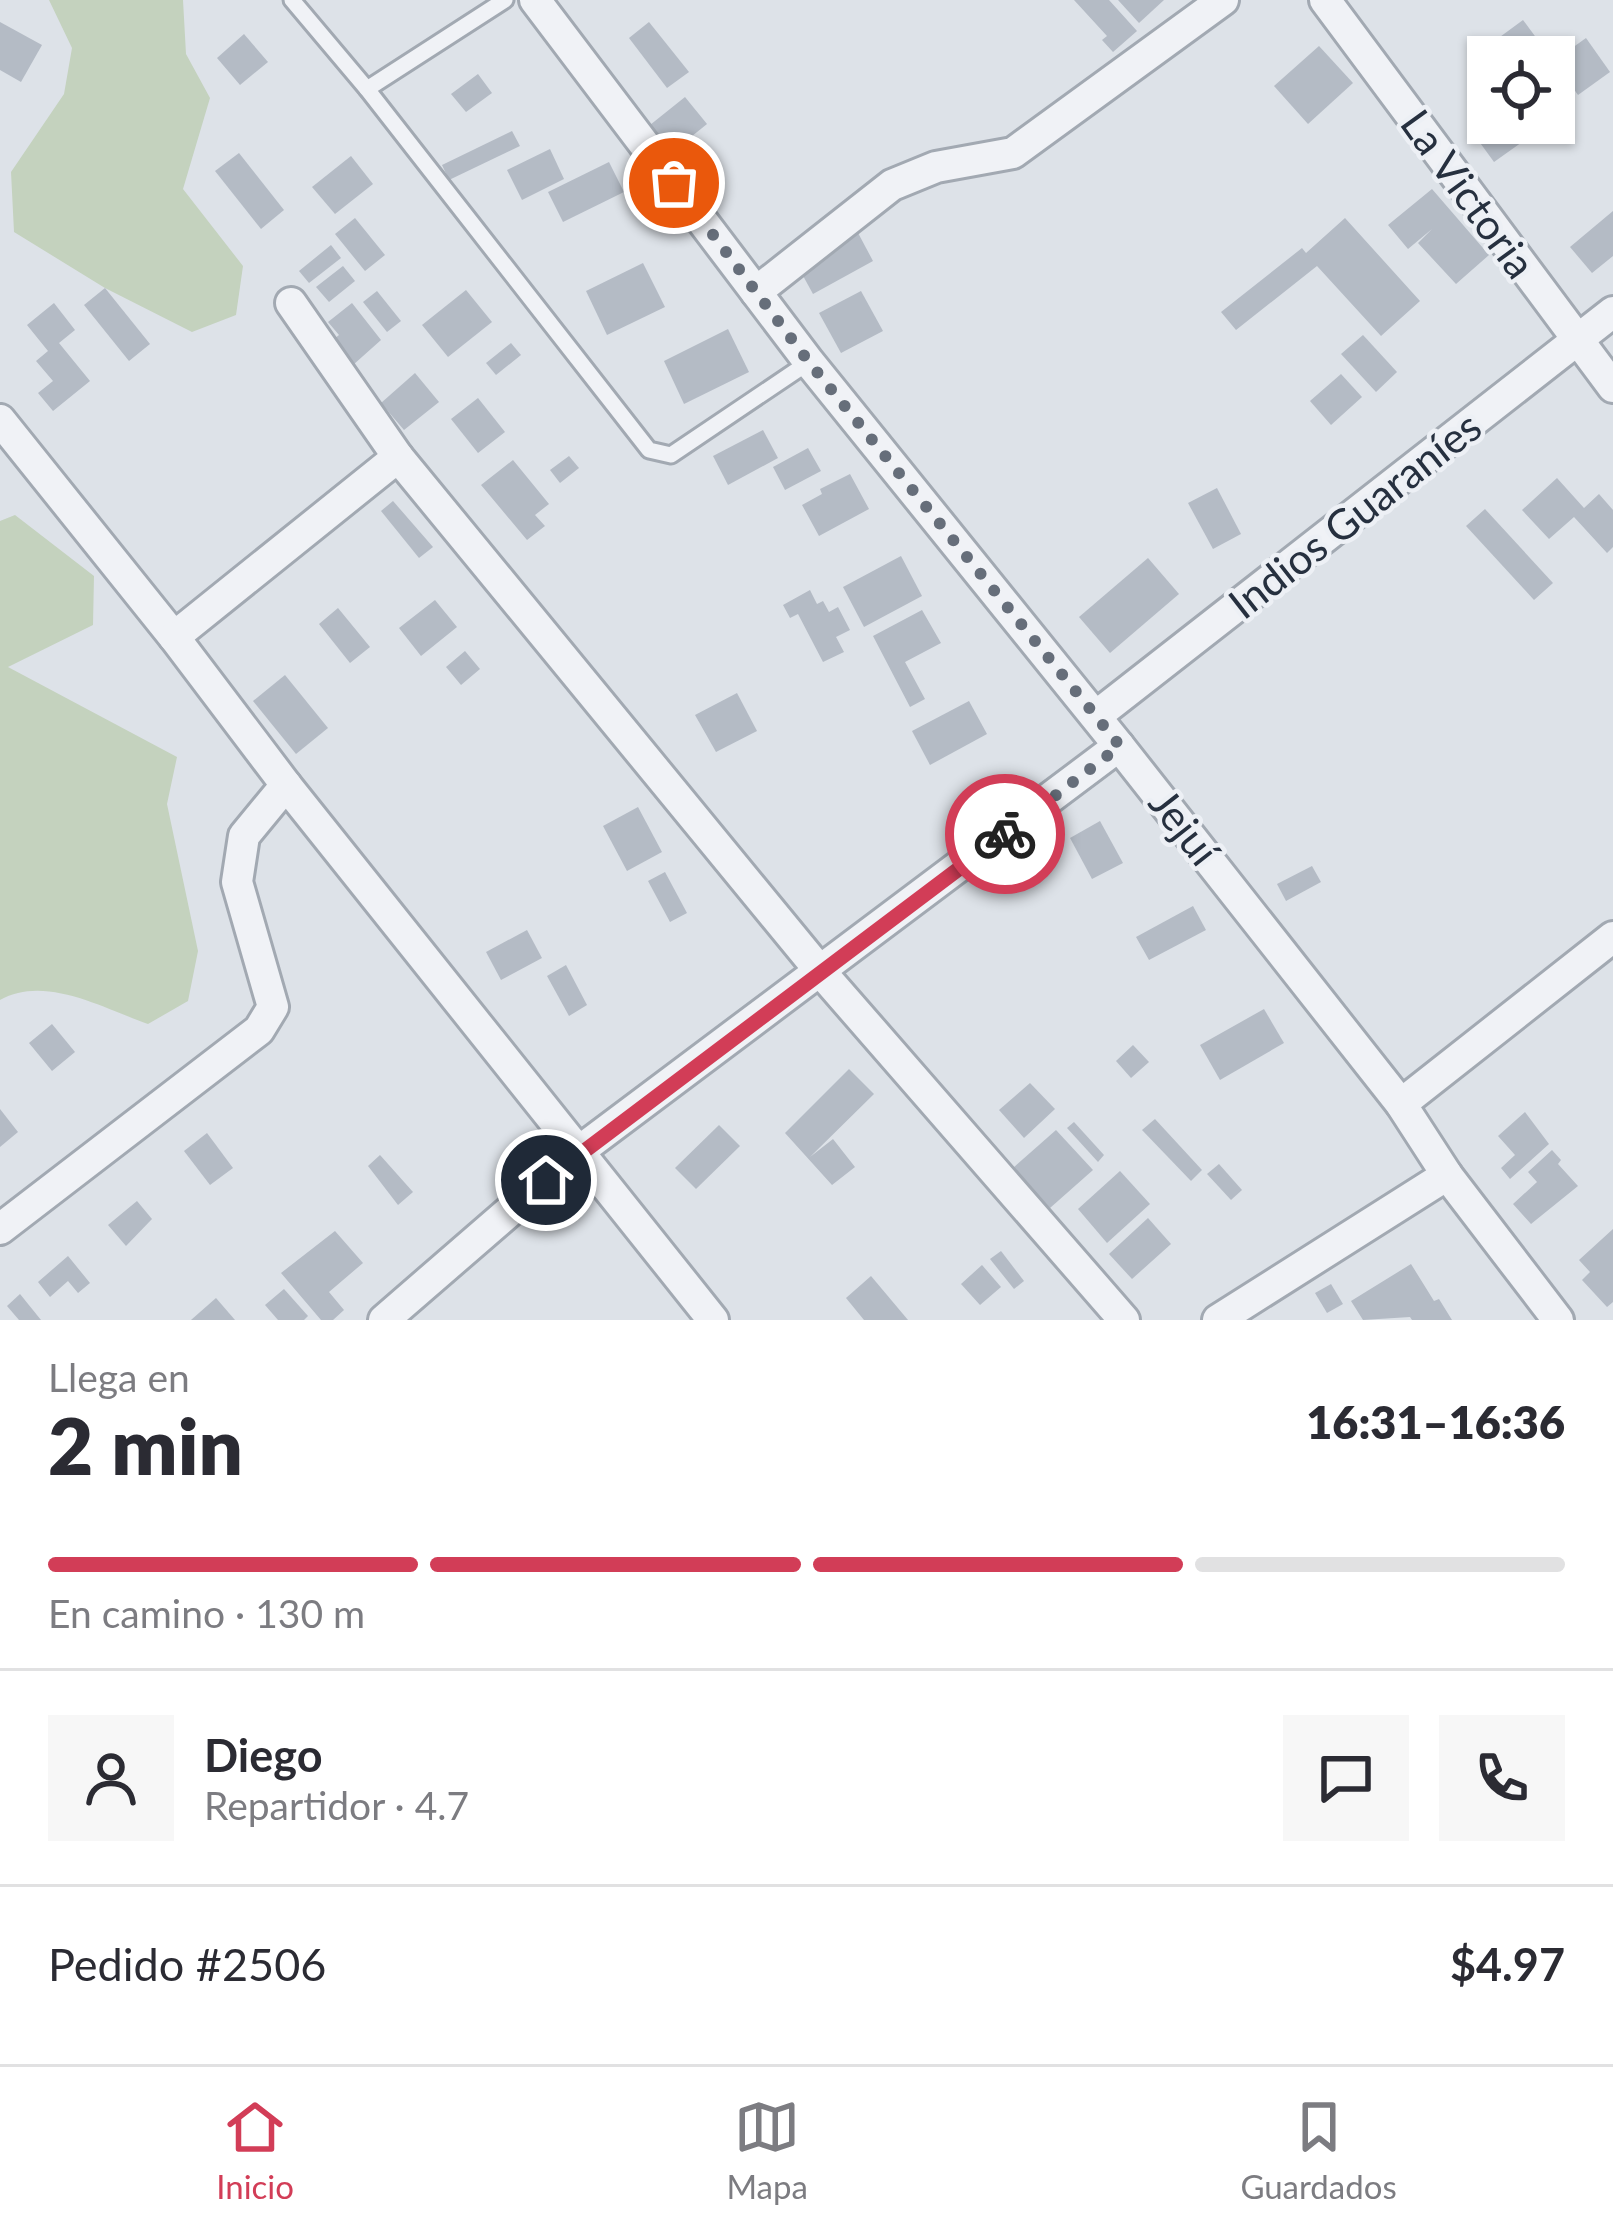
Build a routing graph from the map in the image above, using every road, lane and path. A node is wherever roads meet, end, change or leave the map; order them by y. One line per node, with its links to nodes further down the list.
1 (292, 0): 6 (lane)
2 (505, 0): 6 (lane)
3 (535, 0): 7 (street, Jejuí)
4 (1223, 0): 7 (street)
5 (1325, 0): 10 (street, La Victoria)
6 (367, 89): 11 (lane)
7 (757, 292): 11 (street, Jejuí)
8 (291, 303): 14 (street)
9 (1613, 312): 10 (street, Indios Guaraníes)
10 (1576, 340): 12 (street, La Victoria); 16 (street, Indios Guaraníes)
11 (809, 362): 16 (street, Jejuí)
12 (1613, 387)
13 (0, 420): 15 (street)
14 (398, 457): 15 (street); 20 (street)
15 (174, 637): 18 (street)
16 (1096, 716): 17 (street, Jejuí)
17 (1120, 746): 20 (street); 21 (street, Jejuí)
18 (286, 784): 22 (street); 24 (street)
19 (1613, 937): 21 (street)
20 (820, 971): 22 (street); 27 (street)
21 (1401, 1105): 23 (street, Jejuí)
22 (578, 1152): 25 (street); 26 (street)
23 (1447, 1175): 28 (street); 29 (street, Jejuí)
24 (0, 1229)
25 (384, 1320)
26 (713, 1320)
27 (1124, 1320)
28 (1218, 1320)
29 (1558, 1320)

